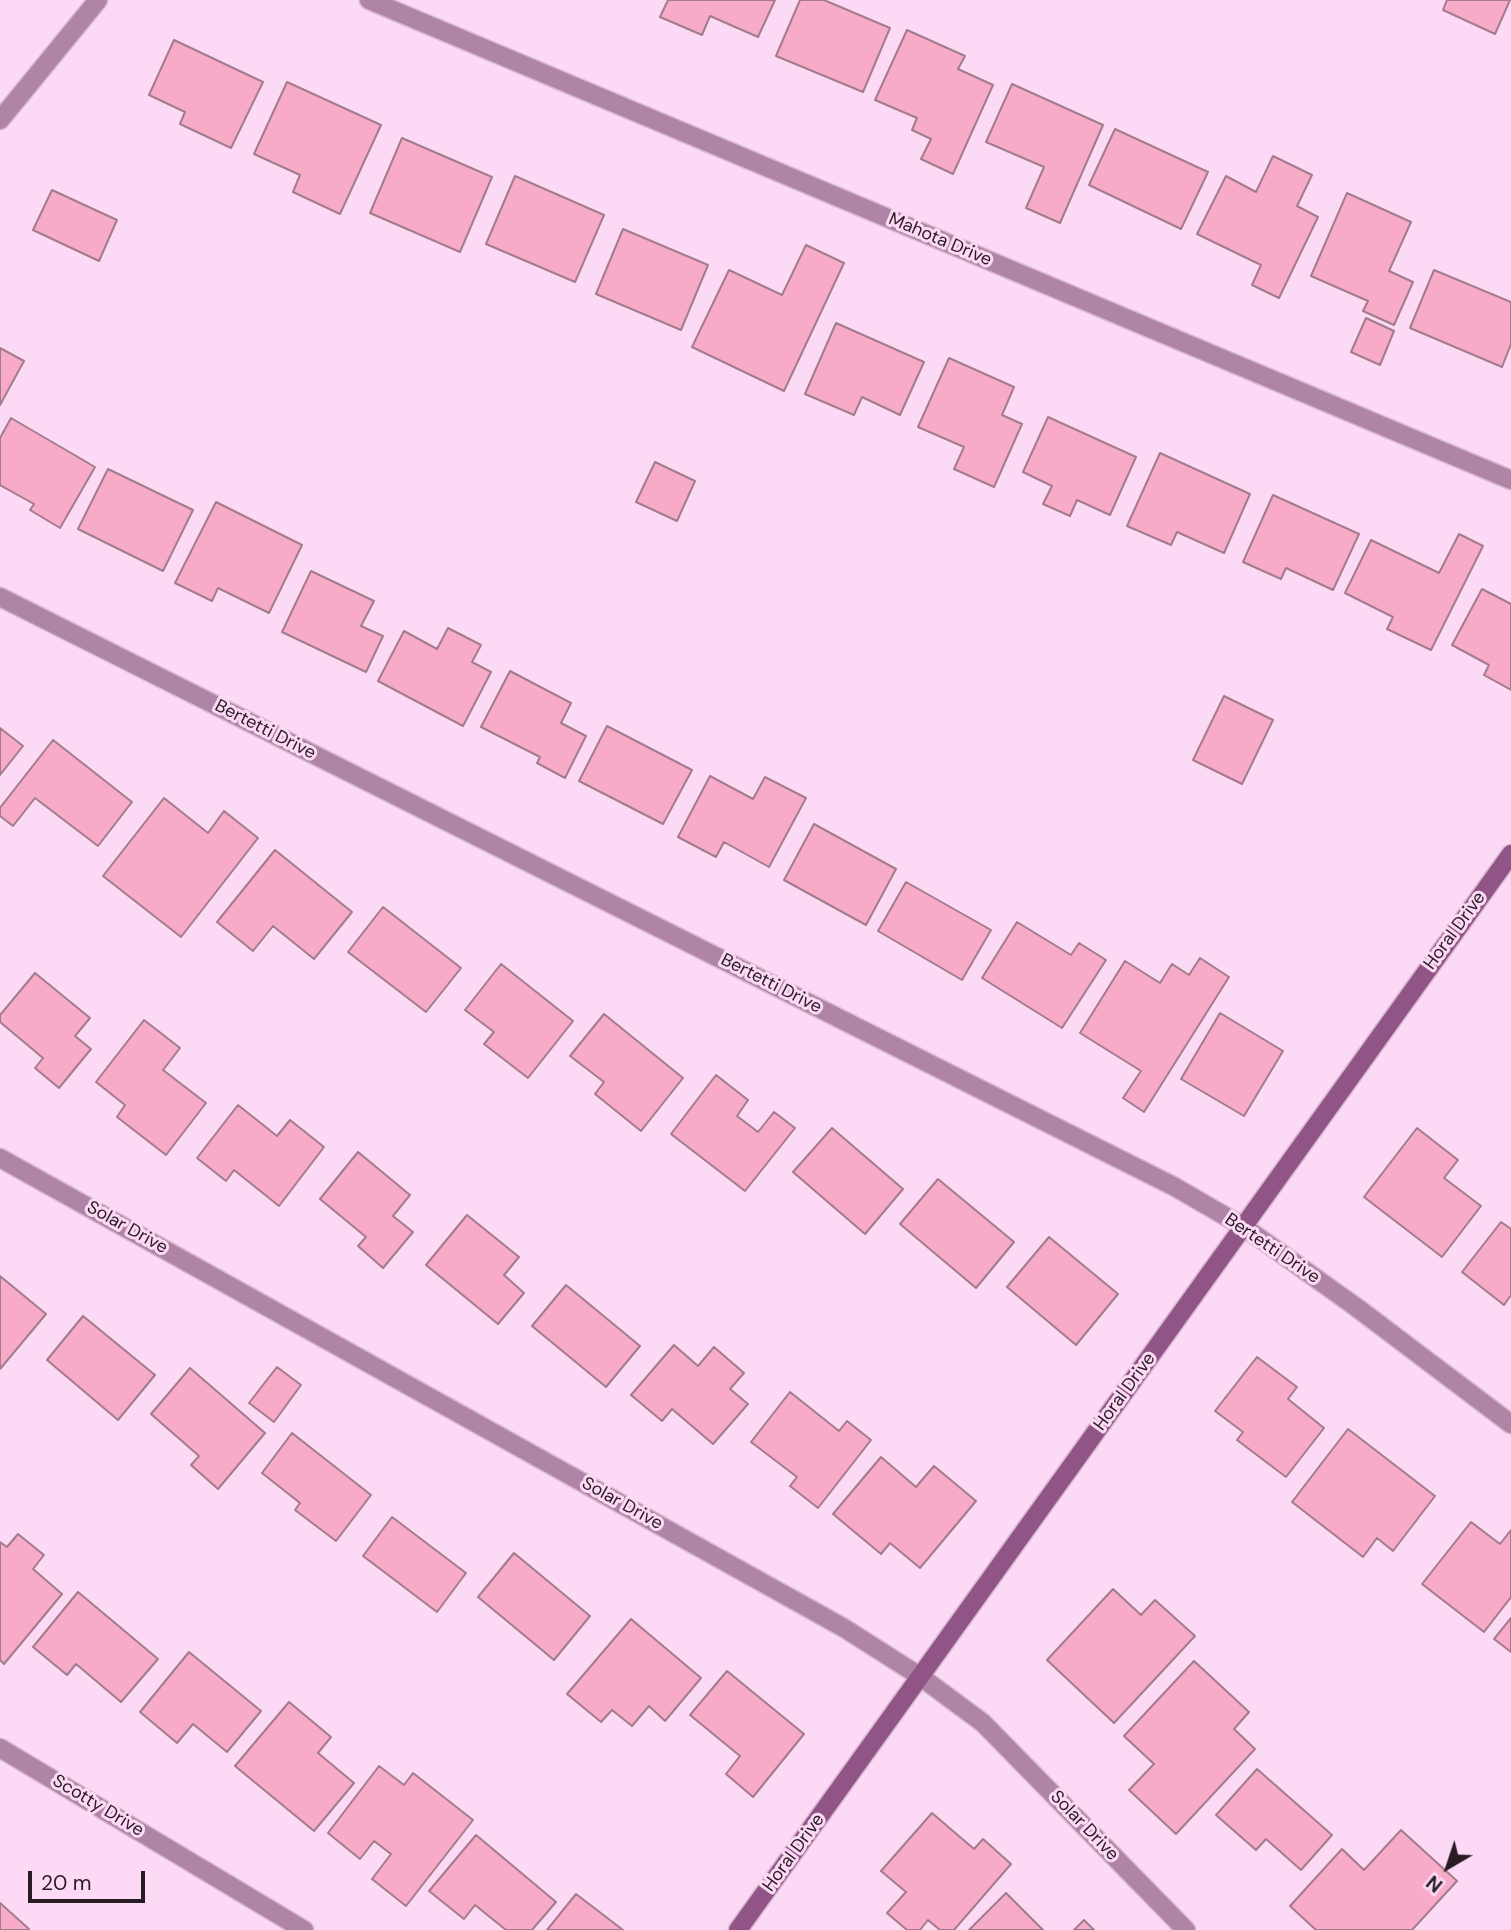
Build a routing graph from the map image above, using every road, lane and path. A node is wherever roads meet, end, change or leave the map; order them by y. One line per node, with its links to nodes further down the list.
1 (98, 0): 3 (street)
2 (369, 0): 4 (street, Mahota Drive)
3 (0, 120)
4 (1511, 480)
5 (0, 597): 8 (street, Bertetti Drive)
6 (1511, 854): 8 (street, Horal Drive)
7 (0, 1158): 10 (street, Solar Drive)
8 (1244, 1227): 9 (street, Bertetti Drive); 10 (street, Horal Drive)
9 (1511, 1424)
10 (921, 1677): 13 (street, Horal Drive); 14 (street, Solar Drive)
11 (0, 1748): 12 (street, Scotty Drive)
12 (304, 1930)
13 (738, 1930)
14 (1186, 1930)

